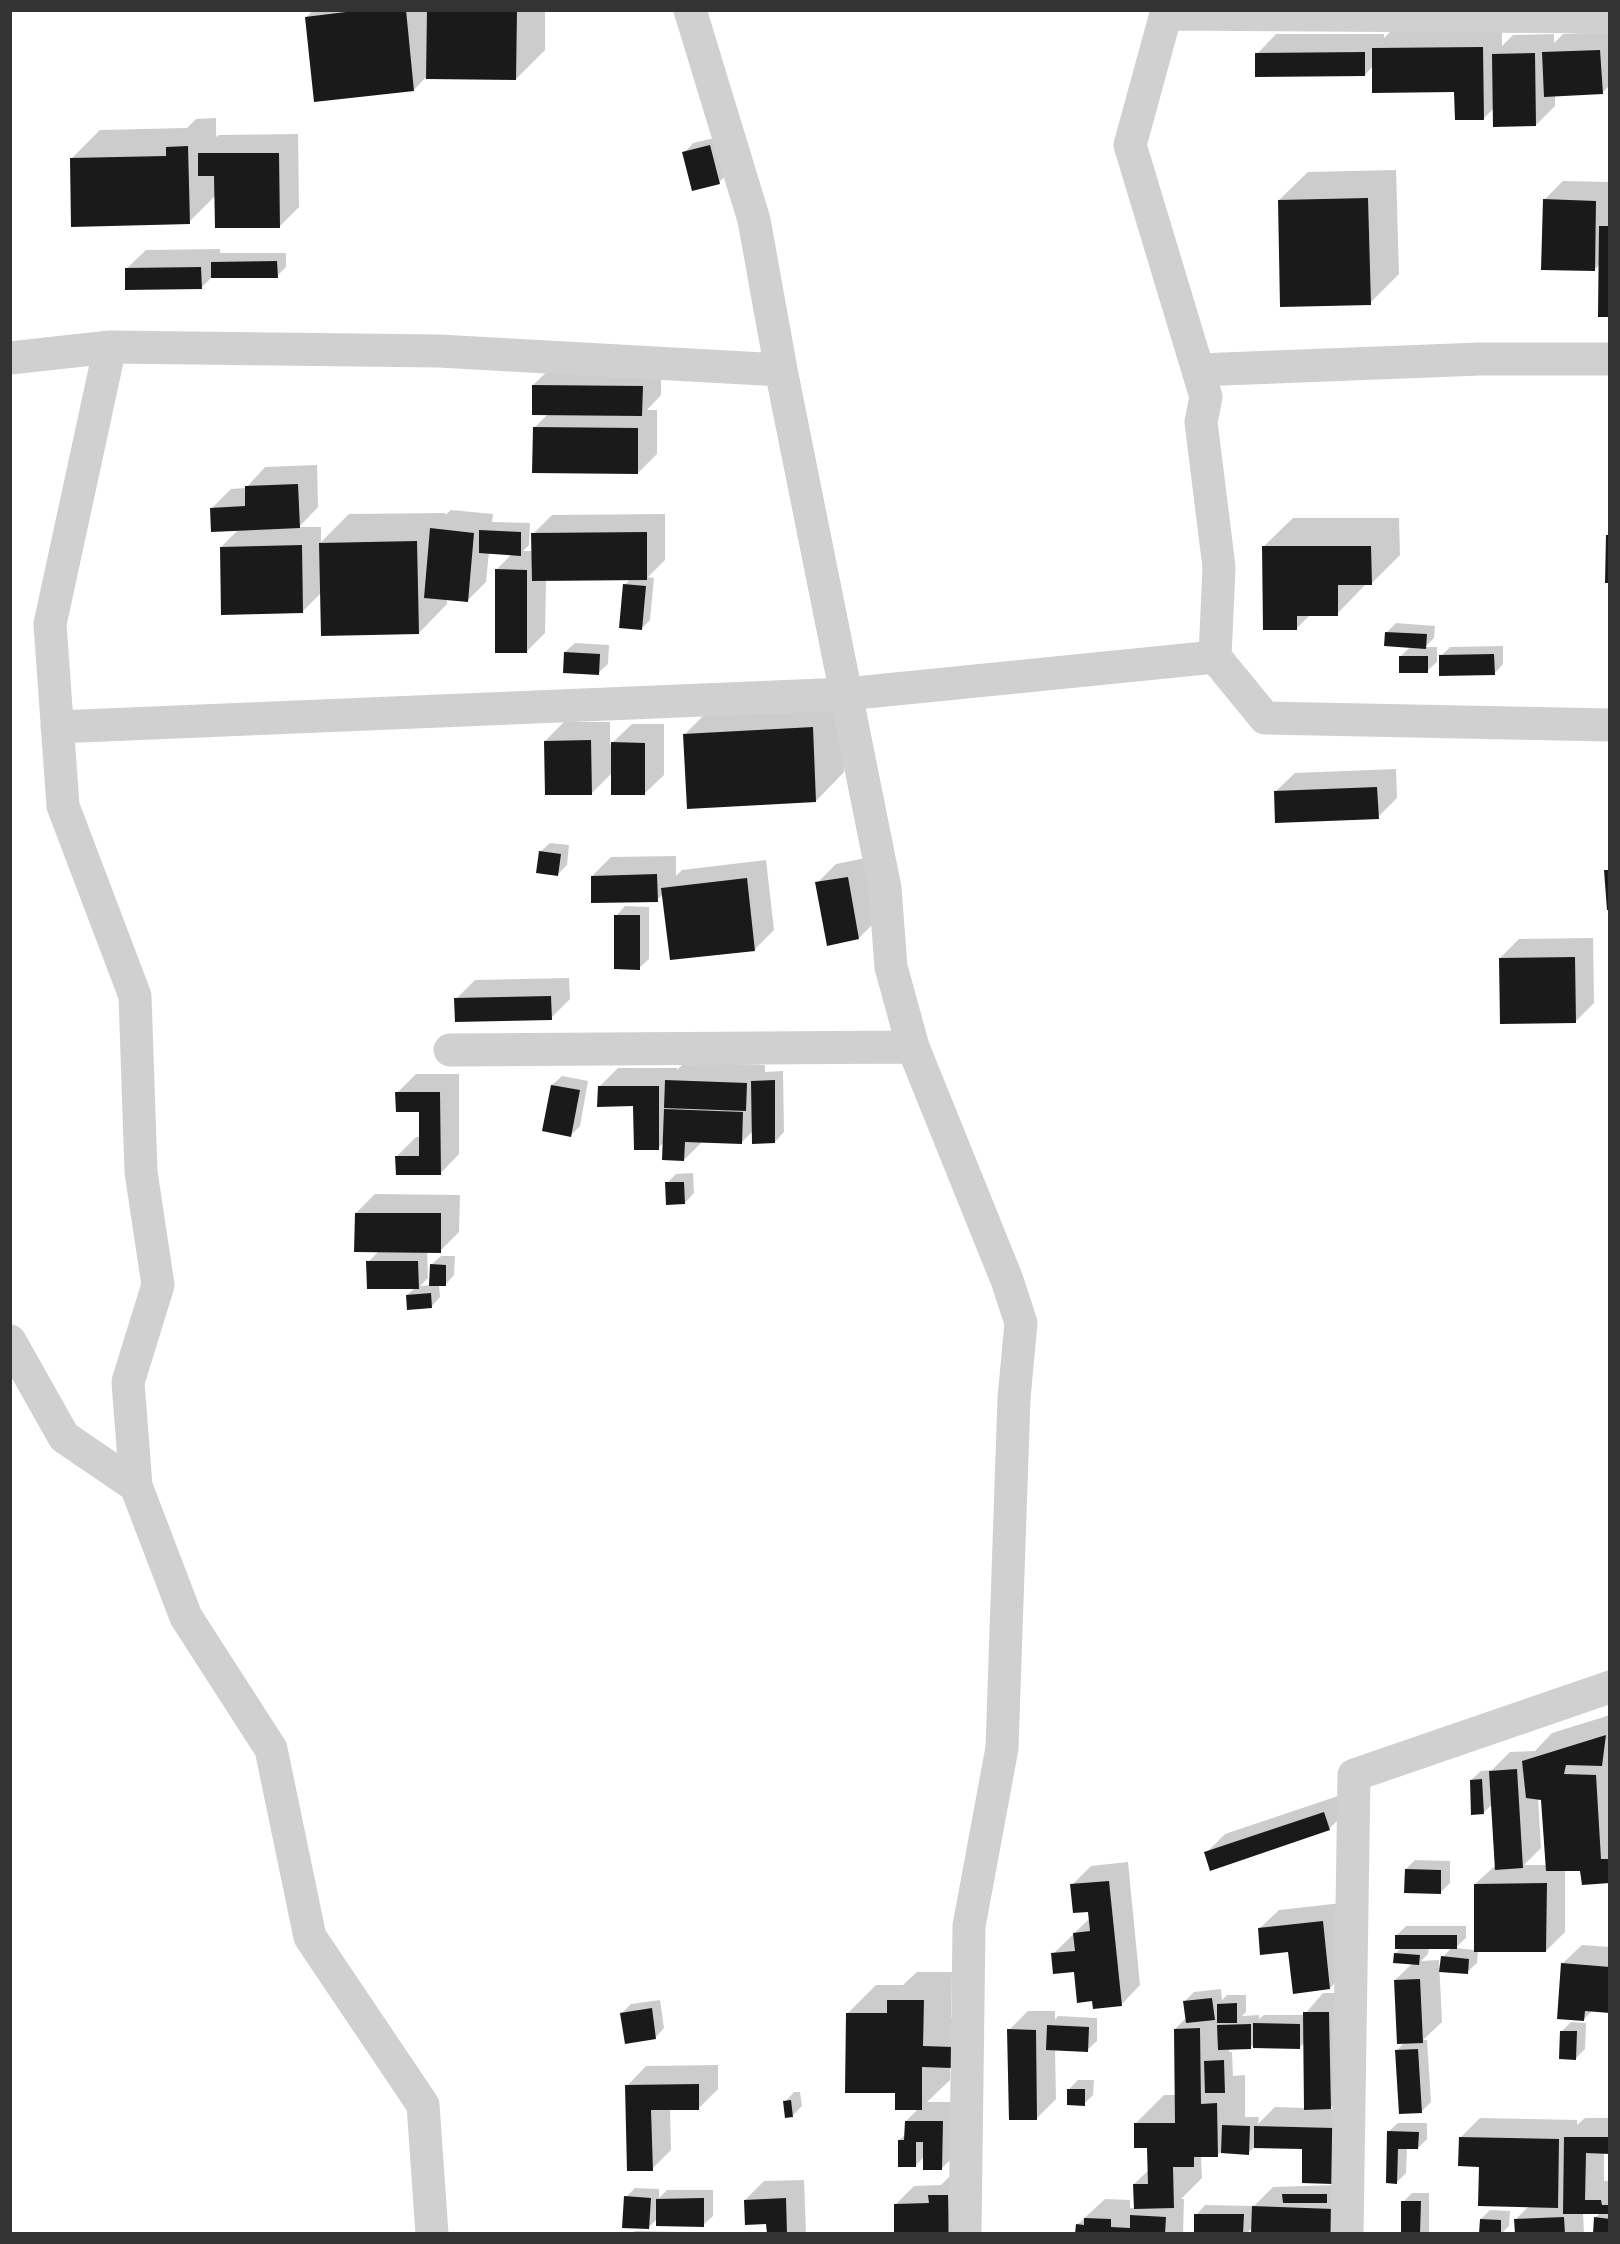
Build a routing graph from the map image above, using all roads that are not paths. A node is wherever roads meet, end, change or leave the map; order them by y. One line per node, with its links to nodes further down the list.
1 (690, 10): 7 (street)
2 (1167, 12): 3 (street); 8 (street)
3 (1610, 17)
4 (110, 347): 5 (street); 7 (street); 12 (street)
5 (10, 358)
6 (1610, 359): 8 (street)
7 (781, 370): 10 (street)
8 (1198, 370): 9 (street)
9 (1215, 657): 10 (street); 11 (street)
10 (846, 694): 12 (street); 13 (street)
11 (1610, 725)
12 (57, 727): 16 (street)
13 (913, 1047): 14 (street); 19 (street)
14 (450, 1050)
15 (10, 1341): 16 (street)
16 (136, 1486): 18 (street)
17 (1610, 1687): 20 (street)
18 (432, 2234)
19 (965, 2234)
20 (1347, 2234)

